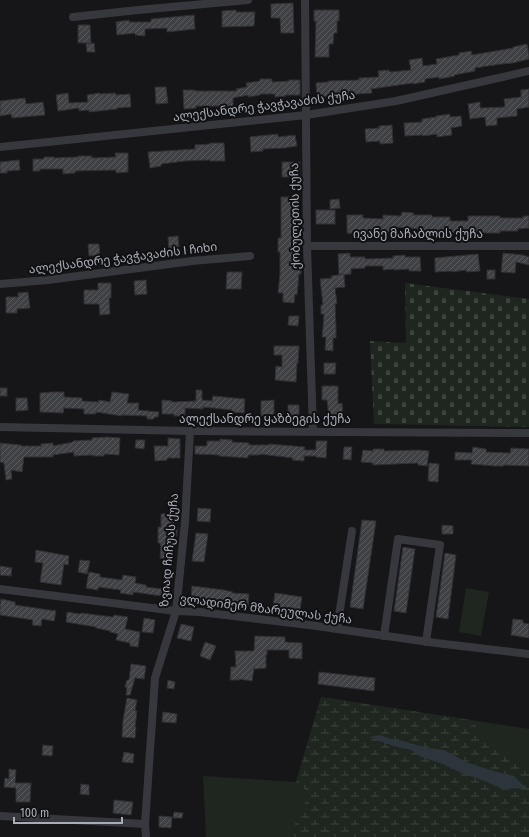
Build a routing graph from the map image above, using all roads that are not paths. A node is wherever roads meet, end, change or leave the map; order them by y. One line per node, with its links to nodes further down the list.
1 (248, 0): 3 (street)
2 (305, 0): 5 (street, ქობულეთის ქუჩა)
3 (73, 17)
4 (529, 71): 5 (street, ალექსანდრე ჭავჭავაძის ქუჩა)
5 (306, 115): 6 (street, ალექსანდრე ჭავჭავაძის ქუჩა); 7 (street, ქობულეთის ქუჩა)
6 (0, 147)
7 (307, 246): 8 (street, ივანე მაჩაბლის ქუჩა); 13 (street, ქობულეთის ქუჩა)
8 (529, 246)
9 (250, 256): 10 (street, ალექსანდრე ჭავჭავაძის I ჩიხი)
10 (0, 284)
11 (0, 427): 12 (street, ალექსანდრე ყაზბეგის ქუჩა)
12 (190, 430): 13 (street, ალექსანდრე ყაზბეგის ქუჩა); 17 (street, ზვიად ჩიჩუას ქუჩა)
13 (313, 431): 14 (street, ალექსანდრე ყაზბეგის ქუჩა)
14 (529, 433)
15 (352, 531): 18 (street)
16 (0, 589): 17 (street, ვლადიმერ მზარეულას ქუჩა)
17 (176, 611): 18 (street, ვლადიმერ მზარეულას ქუჩა); 23 (street, ზვიად ჩიჩუას ქუჩა)
18 (337, 629): 19 (street, ვლადიმერ მზარეულას ქუჩა)
19 (384, 636): 20 (street, ვლადიმერ მზარეულას ქუჩა); 20 (street)
20 (426, 642): 21 (street, ვლადიმერ მზარეულას ქუჩა)
21 (529, 654)
22 (0, 816): 23 (street)
23 (145, 824): 24 (street, ზვიად ჩიჩუას ქუჩა)
24 (146, 837)

